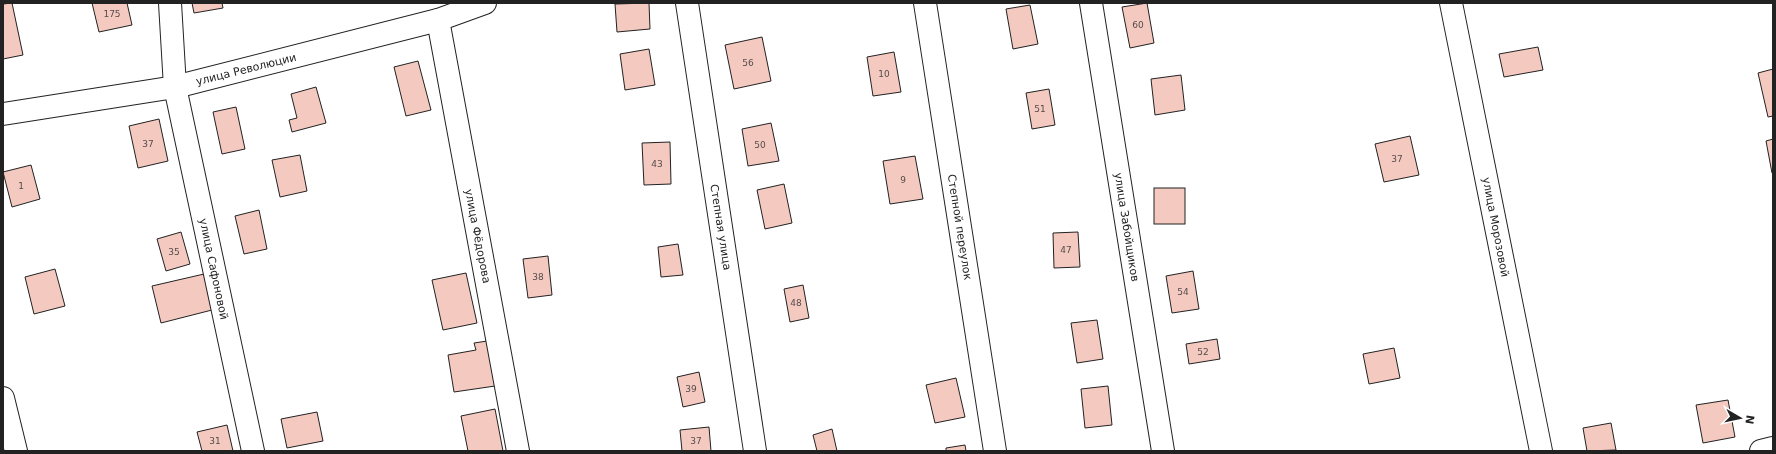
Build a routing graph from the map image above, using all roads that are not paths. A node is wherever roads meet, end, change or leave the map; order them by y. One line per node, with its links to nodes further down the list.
1 (170, 3): 8 (street, улица Сафоновой)
2 (485, 3): 7 (street, улица Революции)
3 (687, 3): 14 (street, Степная улица)
4 (925, 3): 15 (street, Степной переулок)
5 (1090, 3): 16 (street, улица Забойщиков)
6 (1451, 3): 17 (street, улица Морозовой)
7 (438, 20): 8 (street, улица Революции); 13 (street, улица Фёдорова)
8 (175, 87): 9 (street, улица Революции); 12 (street, улица Сафоновой)
9 (3, 114)
10 (3, 398): 11 (street)
11 (16, 451)
12 (253, 451)
13 (518, 451)
14 (755, 451)
15 (995, 451)
16 (1163, 451)
17 (1541, 451)

